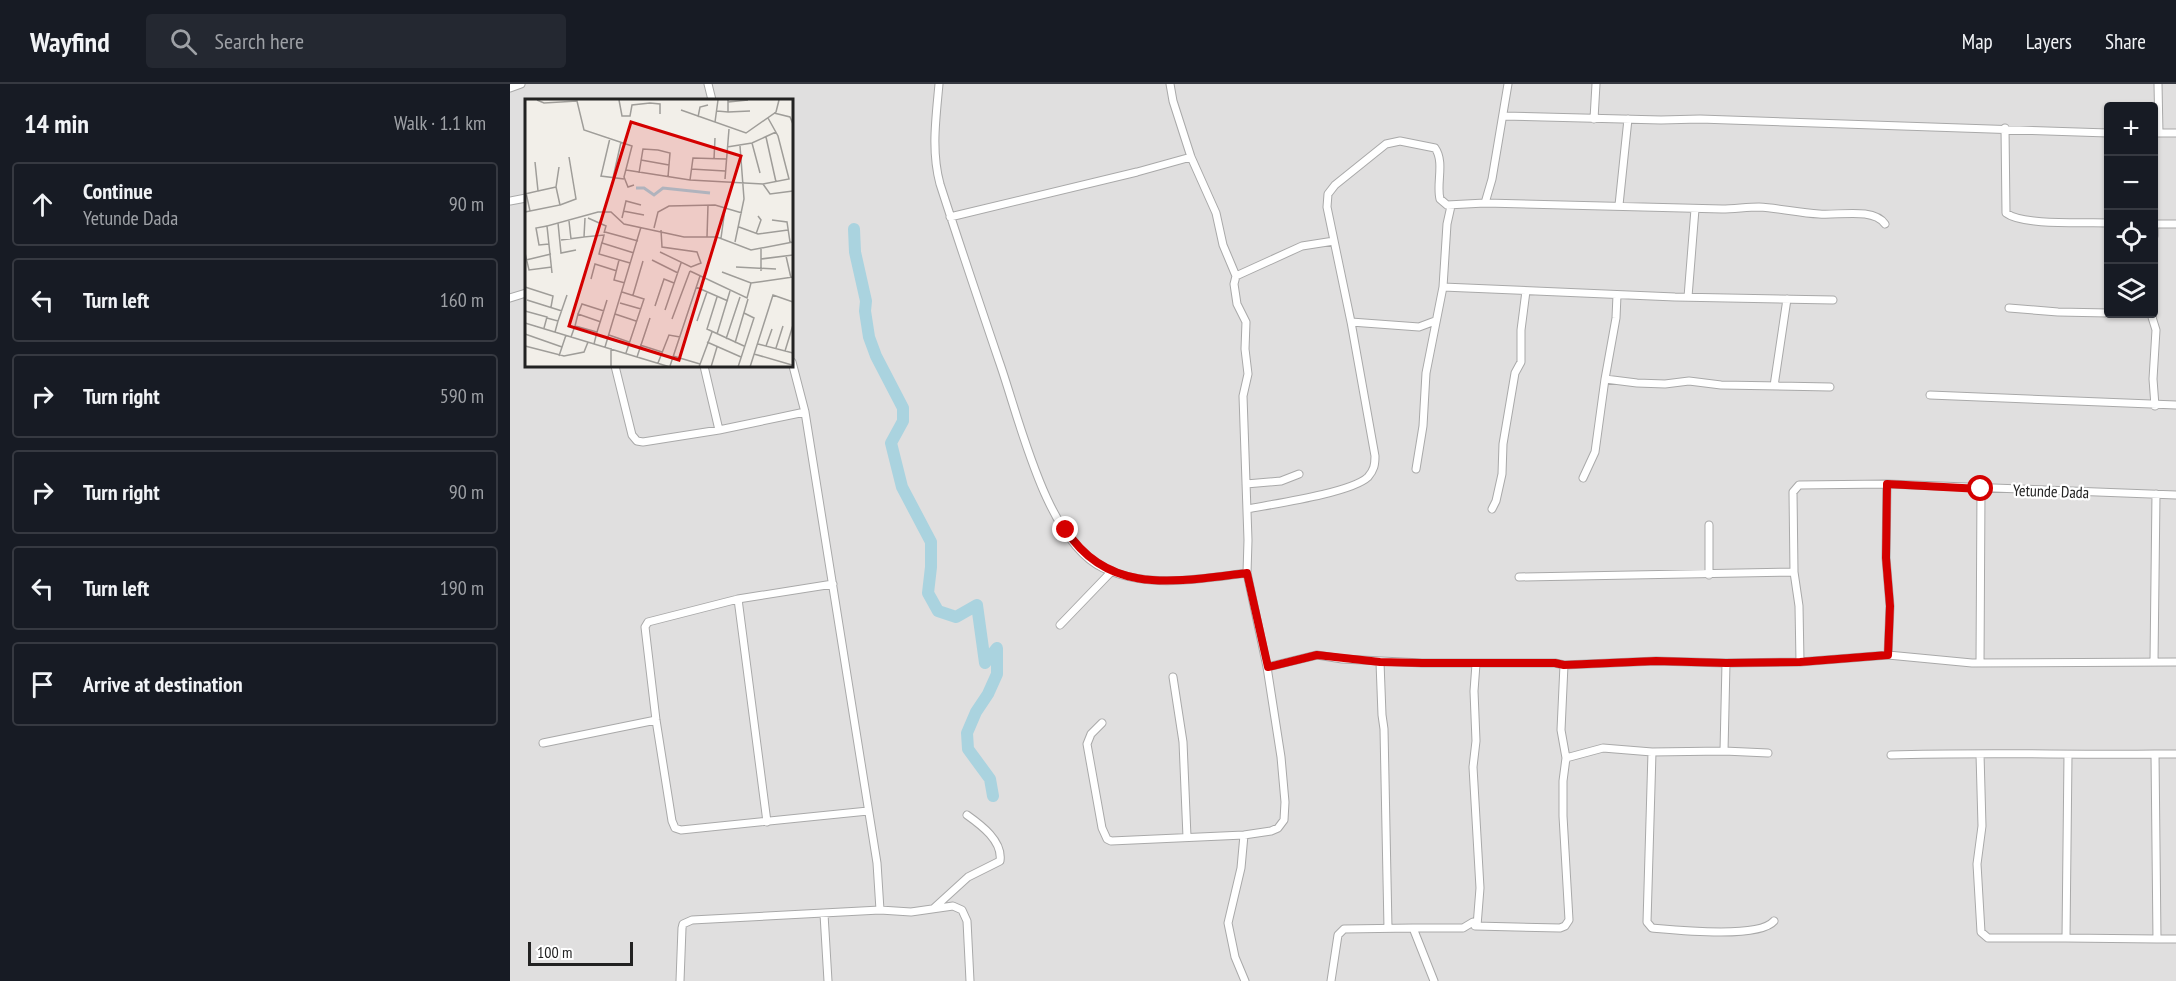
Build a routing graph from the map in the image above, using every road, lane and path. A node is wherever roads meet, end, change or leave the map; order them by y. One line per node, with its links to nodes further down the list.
1 (521, 84): 8 (street)
2 (708, 84): 9 (street)
3 (939, 84): 25 (street)
4 (1170, 84): 18 (street)
5 (1508, 84): 11 (street)
6 (1596, 84): 12 (street)
7 (2158, 84): 10 (street)
8 (510, 88)
9 (712, 99)
10 (2157, 102)
11 (1503, 116): 12 (street); 21 (street)
12 (1594, 118): 13 (street)
13 (1628, 119): 14 (street); 22 (street)
14 (2005, 128): 15 (street); 26 (street)
15 (2104, 133)
16 (2158, 133): 17 (street)
17 (2176, 133)
18 (1191, 157): 25 (street); 31 (street)
19 (525, 198): 20 (street)
20 (510, 201)
21 (1485, 203): 22 (street); 23 (street)
22 (1619, 205): 24 (street)
23 (1451, 206): 30 (street); 32 (street)
24 (1695, 209): 27 (street); 36 (street)
25 (950, 216): 67 (street)
26 (2104, 223)
27 (1885, 224)
28 (2158, 224): 29 (street)
29 (2176, 224)
30 (1334, 241): 31 (street); 44 (street)
31 (1236, 276): 59 (street)
32 (1443, 287): 33 (street); 43 (street)
33 (1526, 291): 35 (street); 65 (street)
34 (525, 293): 37 (street)
35 (1617, 295): 36 (street); 48 (street)
36 (1688, 297): 38 (street)
37 (510, 298)
38 (1787, 299): 39 (street); 49 (street)
39 (1833, 300)
40 (2009, 308): 41 (street)
41 (2104, 313)
42 (2152, 318): 53 (street)
43 (1435, 321): 44 (street); 56 (street)
44 (1351, 322): 64 (street)
45 (615, 368): 55 (street)
46 (704, 368): 55 (street)
47 (794, 368): 54 (street)
48 (1605, 378): 49 (street); 58 (street)
49 (1774, 386): 50 (street)
50 (1830, 387)
51 (1930, 395): 53 (street)
52 (2176, 405): 53 (street)
53 (2155, 406)
54 (805, 412): 55 (street); 72 (street)
55 (719, 430)
56 (1416, 469)
57 (1299, 474): 59 (street)
58 (1582, 478)
59 (1246, 484): 64 (street)
60 (1887, 484): 61 (street, Yetunde Dada); 68 (street, Yetunde Dada); 75 (street)
61 (1981, 489): 62 (street, Yetunde Dada); 81 (street)
62 (2156, 494): 63 (street, Yetunde Dada); 78 (street)
63 (2176, 495)
64 (1247, 509): 69 (street)
65 (1492, 509)
66 (1709, 525): 70 (street)
67 (1112, 571): 69 (street); 74 (street)
68 (1794, 572): 70 (street); 77 (street)
69 (1247, 573): 84 (street)
70 (1709, 575): 71 (street)
71 (1519, 577)
72 (833, 584): 73 (street); 98 (street)
73 (738, 599): 86 (street); 100 (street)
74 (1060, 625)
75 (1888, 655): 77 (street); 81 (street)
76 (1380, 662): 82 (street); 84 (street); 108 (street)
77 (1800, 662): 80 (street)
78 (2154, 662): 79 (street); 81 (street)
79 (2176, 662)
80 (1726, 663): 83 (street); 89 (street)
81 (1980, 663)
82 (1476, 664): 83 (street); 107 (street)
83 (1564, 665): 97 (street)
84 (1268, 667): 101 (street)
85 (1173, 677): 102 (street)
86 (656, 720): 88 (street); 100 (street)
87 (1102, 723): 102 (street)
88 (543, 742)
89 (1724, 751): 90 (street); 91 (street)
90 (1652, 752): 97 (street); 106 (street)
91 (1768, 753)
92 (1980, 754): 95 (street); 96 (street); 110 (street)
93 (2155, 754): 94 (street); 96 (street); 111 (street)
94 (2176, 754)
95 (1891, 755)
96 (2068, 755): 110 (street)
97 (1566, 758): 107 (street)
98 (868, 811): 100 (street); 104 (street)
99 (967, 815): 103 (street)
100 (767, 822)
101 (1244, 835): 102 (street); 116 (street)
102 (1188, 837)
103 (934, 908): 104 (street); 115 (street)
104 (880, 910): 105 (street)
105 (824, 914): 113 (street); 114 (street)
106 (1773, 921)
107 (1468, 926): 109 (street)
108 (1388, 928): 109 (street); 117 (street)
109 (1413, 928): 118 (street)
110 (2066, 938): 111 (street)
111 (2157, 939): 112 (street)
112 (2176, 939)
113 (680, 981)
114 (828, 981)
115 (970, 981)
116 (1245, 981)
117 (1331, 981)
118 (1434, 981)

